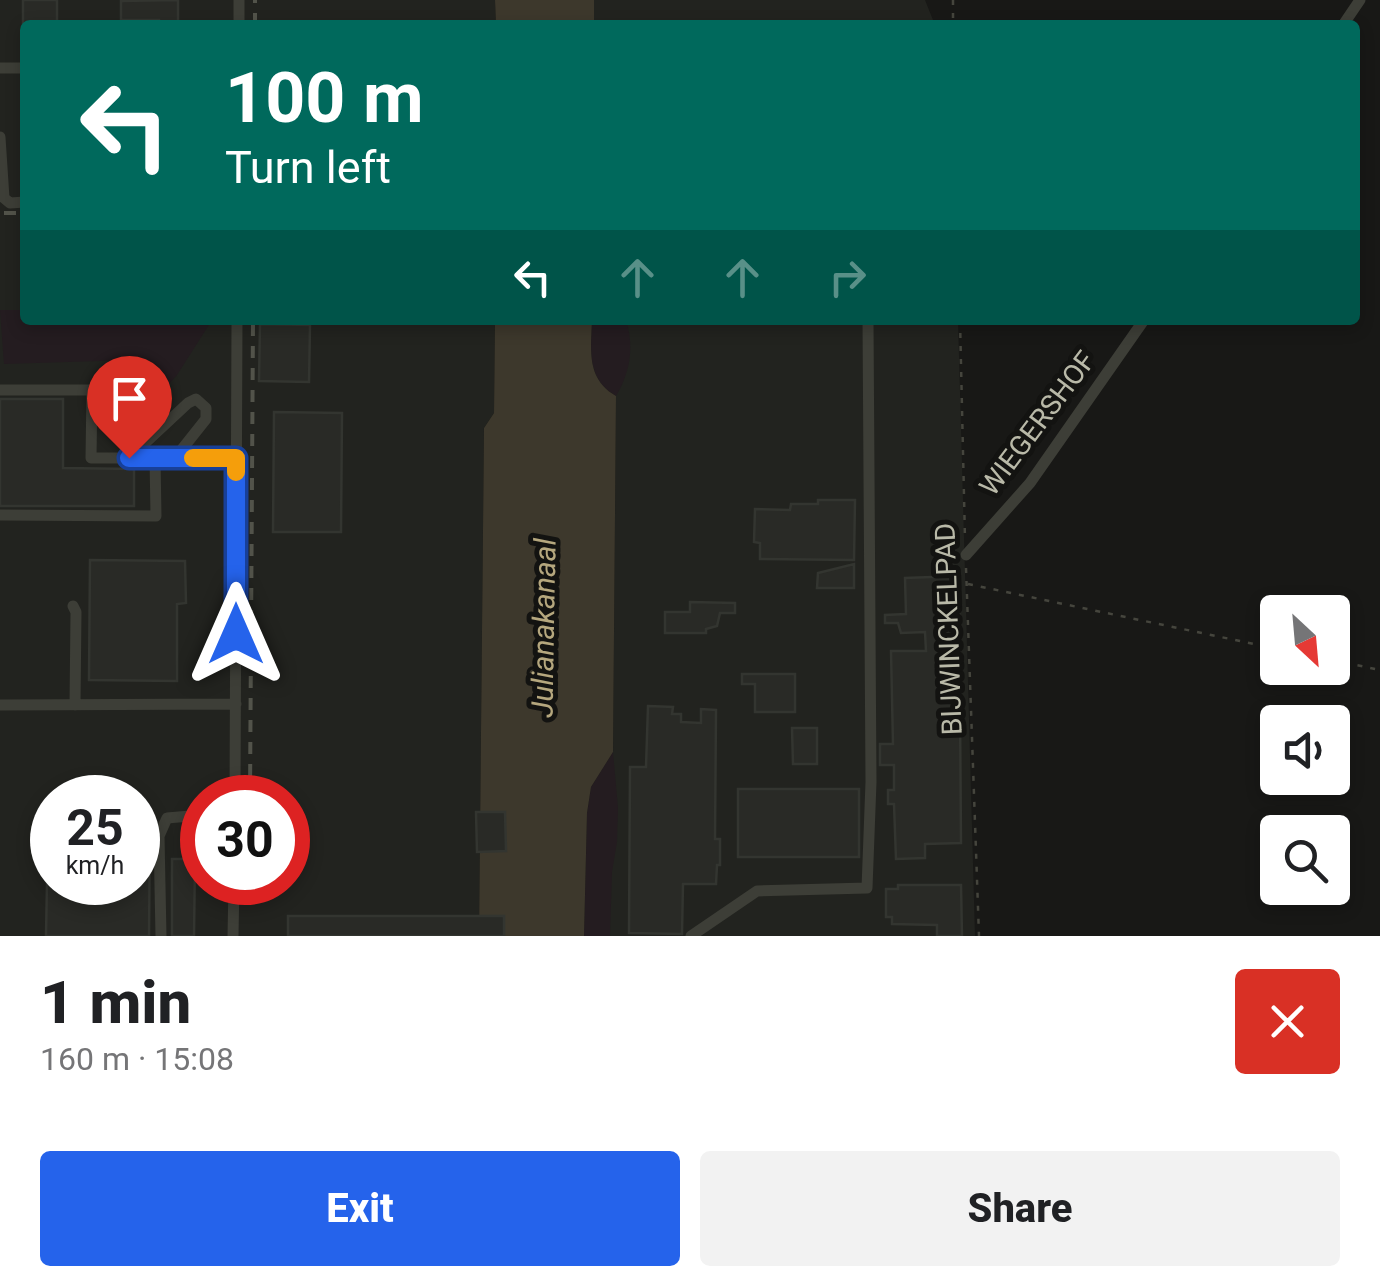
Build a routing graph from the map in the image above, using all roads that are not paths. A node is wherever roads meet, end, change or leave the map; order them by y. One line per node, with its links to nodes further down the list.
1 (0, 137): 2 (street)
2 (20, 202)
3 (238, 325): 10 (street)
4 (868, 325): 22 (street)
5 (1141, 325): 12 (street, WIEGERSHOF)
6 (0, 390): 7 (street)
7 (129, 458): 8 (street); 9 (street)
8 (155, 458): 9 (street); 11 (street)
9 (175, 458): 10 (street)
10 (236, 458): 14 (street)
11 (0, 514)
12 (966, 554)
13 (72, 606): 16 (street)
14 (236, 704): 16 (street); 17 (street)
15 (0, 705): 16 (street)
16 (75, 705)
17 (235, 775)
18 (180, 817): 20 (street)
19 (234, 905): 21 (street)
20 (161, 936)
21 (233, 936)
22 (690, 936)

